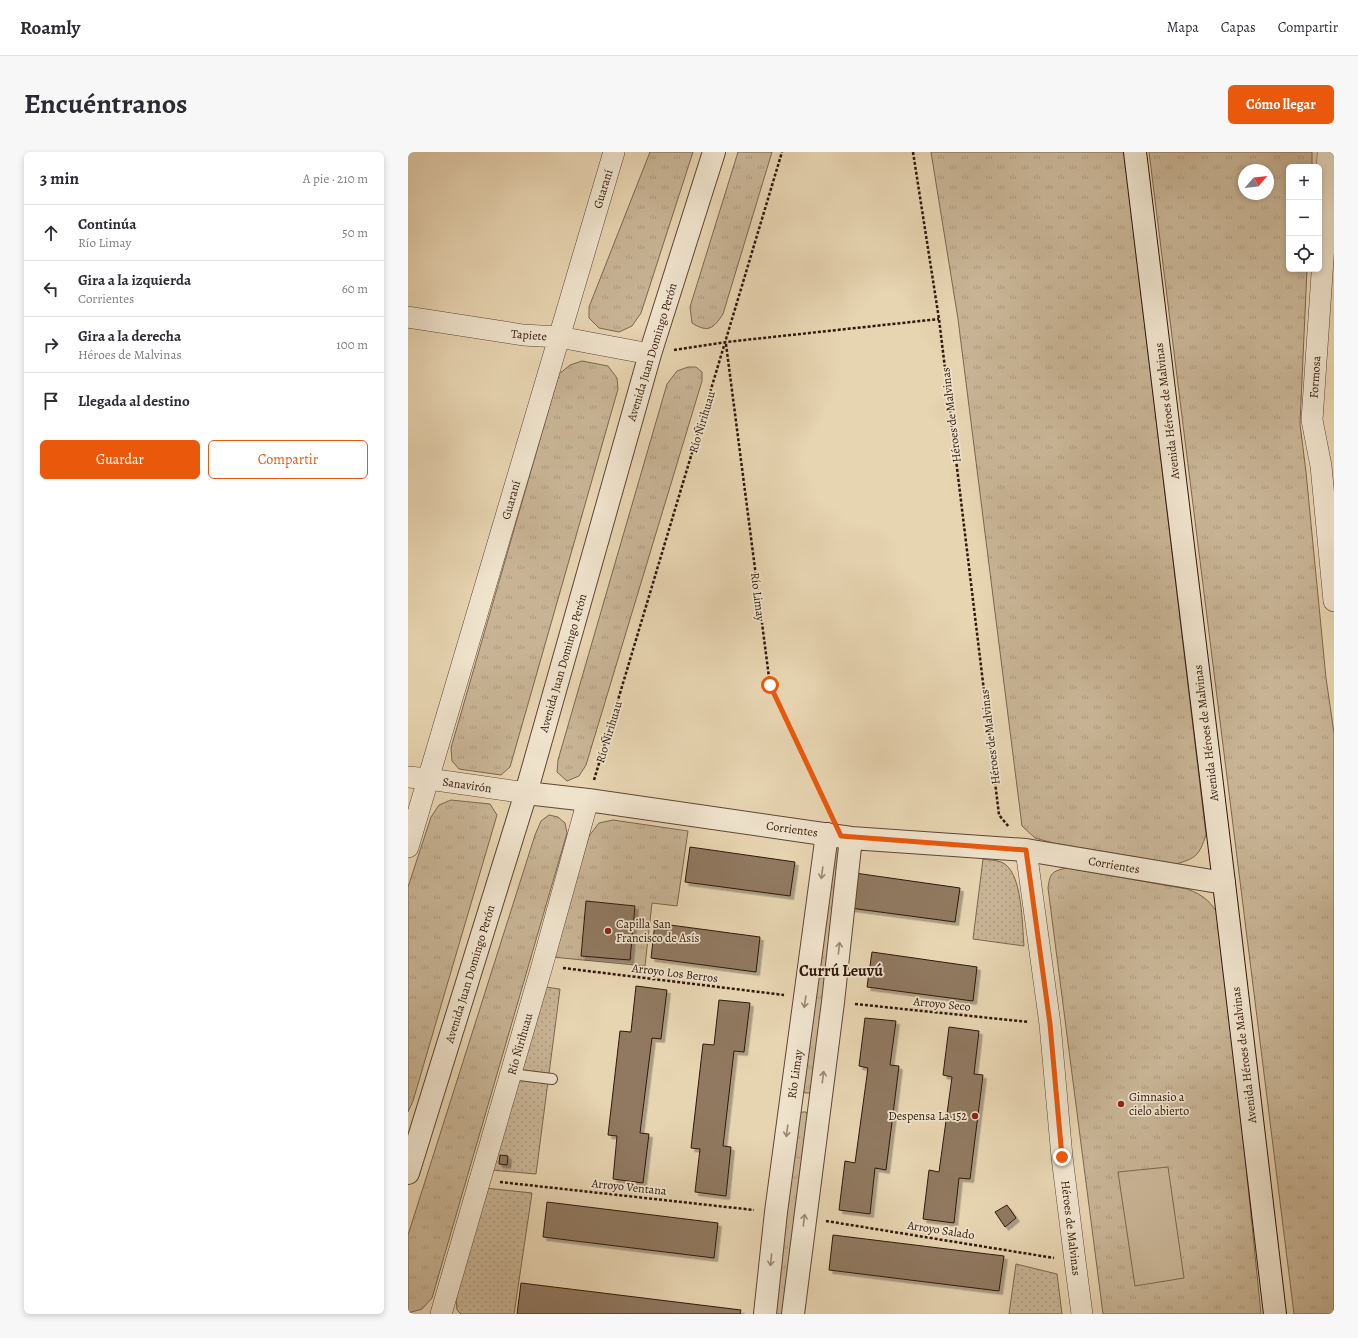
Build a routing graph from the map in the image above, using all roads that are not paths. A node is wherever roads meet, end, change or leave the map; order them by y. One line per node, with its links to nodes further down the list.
1 (614, 152): 7 (street, Guaraní)
2 (714, 152): 8 (street, Avenida Juan Domingo Perón)
3 (1135, 152): 18 (street, Avenida Héroes de Malvinas)
4 (1328, 152): 5 (street, Formosa)
5 (1329, 246): 9 (street, Formosa)
6 (408, 317): 7 (street, Tapiete)
7 (559, 337): 8 (street, Tapiete); 12 (street, Guaraní)
8 (650, 354): 13 (street, Avenida Juan Domingo Perón)
9 (1328, 467): 10 (street, Formosa)
10 (1334, 601)
11 (408, 777): 12 (street, Sanavirón)
12 (429, 779): 13 (street, Sanavirón); 16 (street, Guaraní)
13 (526, 793): 14 (street, Corrientes); 23 (street, Avenida Juan Domingo Perón)
14 (588, 800): 15 (street, Corrientes); 19 (street, Río Ñirihuau)
15 (840, 836): 17 (street, Corrientes); 21 (street, Río Limay, one-way to 21); 22 (street, one-way to 15)
16 (408, 847)
17 (1026, 850): 18 (street, Corrientes); 28 (street, Héroes de Malvinas)
18 (1224, 883): 29 (street, Avenida Héroes de Malvinas)
19 (511, 1074): 20 (lane); 25 (street, Río Ñirihuau)
20 (552, 1079)
21 (791, 1101): 22 (street); 26 (street, Río Limay, one-way to 26)
22 (819, 1105): 27 (street, one-way to 22)
23 (411, 1149): 24 (street, Avenida Juan Domingo Perón)
24 (408, 1174)
25 (441, 1314)
26 (765, 1314)
27 (793, 1314)
28 (1082, 1314)
29 (1275, 1314)

